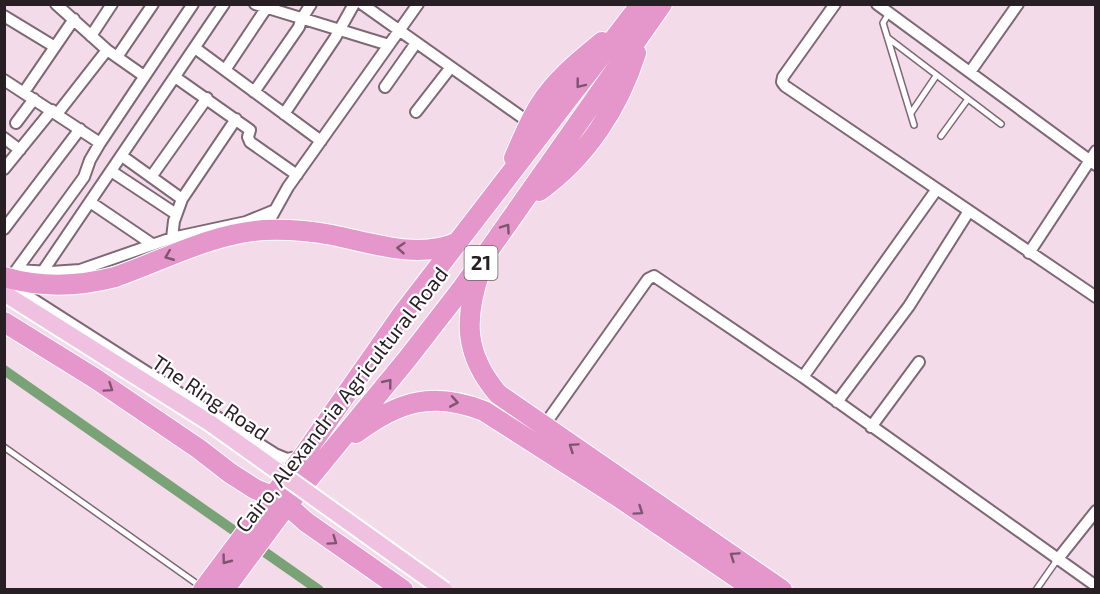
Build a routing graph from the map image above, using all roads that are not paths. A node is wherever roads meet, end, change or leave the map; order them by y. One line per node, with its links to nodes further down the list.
1 (112, 4): 24 (street)
2 (153, 4): 31 (street)
3 (193, 4): 35 (street)
4 (224, 4): 29 (street)
5 (255, 4): 16 (street)
6 (311, 4): 20 (street)
7 (354, 4): 22 (street)
8 (362, 4): 23 (street)
9 (418, 4): 23 (street)
10 (641, 4): 21 (highway, Cairo, Alexandria Agricultural Road / 21)
11 (662, 4): 21 (highway, Cairo, Alexandria Agricultural Road / 21)
12 (835, 4): 67 (street)
13 (877, 4): 17 (street)
14 (1018, 4): 34 (street)
15 (58, 5): 19 (street)
16 (268, 7): 20 (street); 33 (street)
17 (889, 14): 25 (lane); 34 (street)
18 (4, 16): 28 (street)
19 (74, 19): 24 (street); 28 (street)
20 (301, 20): 22 (street); 41 (street)
21 (635, 26): 51 (highway); 66 (highway, Cairo, Alexandria Agricultural Road / 21, one-way to 66); 78 (highway, Cairo, Alexandria Agricultural Road / 21, one-way to 21)
22 (338, 30): 27 (street); 48 (street)
23 (399, 31): 26 (street); 27 (street)
24 (91, 36): 30 (street)
25 (888, 38): 36 (lane); 47 (lane)
26 (416, 43): 32 (street); 39 (street)
27 (389, 45): 57 (street)
28 (55, 47): 40 (street)
29 (195, 48): 33 (street); 37 (street)
30 (107, 50): 31 (street); 45 (street)
31 (117, 57): 35 (street)
32 (451, 67): 46 (street); 51 (street)
33 (225, 70): 41 (street)
34 (970, 72): 61 (street)
35 (144, 76): 58 (street)
36 (936, 76): 44 (lane); 47 (lane)
37 (176, 77): 42 (street); 60 (street)
38 (6, 84): 40 (street)
39 (384, 87)
40 (24, 92): 43 (street)
41 (254, 92): 48 (street)
42 (207, 98): 49 (street); 65 (street)
43 (34, 99): 45 (street); 50 (street)
44 (968, 99): 52 (lane); 55 (lane)
45 (55, 112): 54 (street); 59 (street)
46 (416, 112)
47 (911, 113): 53 (lane)
48 (284, 114): 57 (street)
49 (236, 118): 64 (street); 68 (street)
50 (16, 123)
51 (530, 123): 66 (highway)
52 (1001, 124)
53 (914, 125)
54 (80, 129): 58 (street); 73 (street)
55 (941, 136)
56 (4, 138): 59 (street)
57 (321, 141): 64 (street)
58 (100, 143): 81 (street)
59 (20, 150): 62 (street)
60 (122, 156): 63 (street); 65 (street)
61 (1093, 159): 79 (street)
62 (4, 169)
63 (111, 171): 69 (street); 72 (street)
64 (297, 175): 70 (street)
65 (151, 177): 68 (street)
66 (503, 185): 76 (highway, Cairo, Alexandria Agricultural Road / 21)
67 (937, 189): 71 (street); 86 (street)
68 (182, 199): 72 (street)
69 (90, 202): 77 (street); 80 (street)
70 (273, 211): 74 (street); 75 (street)
71 (969, 211): 79 (street); 87 (street)
72 (176, 214): 75 (street)
73 (4, 229)
74 (264, 230): 76 (highway, one-way to 74); 81 (highway, one-way to 81, bridge)
75 (172, 238): 77 (street)
76 (458, 242): 92 (highway, Cairo, Alexandria Agricultural Road / 21)
77 (152, 244): 80 (street)
78 (489, 251): 88 (highway); 91 (highway, Cairo, Alexandria Agricultural Road / 21, one-way to 78)
79 (1029, 253): 82 (street)
80 (43, 271): 81 (street)
81 (8, 281): 92 (street); 101 (main road, The Ring Road, bridge)
82 (1095, 297)
83 (4, 305): 100 (main road, The Ring Road)
84 (4, 322): 94 (highway, one-way to 94)
85 (919, 362): 89 (street)
86 (803, 376): 87 (street); 88 (street)
87 (837, 402): 89 (street)
88 (543, 427): 93 (highway, one-way to 88)
89 (871, 427): 96 (street)
90 (4, 447): 98 (lane)
91 (328, 455): 93 (highway, one-way to 93); 94 (highway, Cairo, Alexandria Agricultural Road / 21)
92 (303, 456): 94 (highway, Cairo, Alexandria Agricultural Road / 21)
93 (622, 490): 102 (highway, one-way to 102); 103 (highway, one-way to 93)
94 (278, 502): 98 (highway, Cairo, Alexandria Agricultural Road / 21); 99 (highway, one-way to 99)
95 (1095, 511): 96 (street)
96 (1057, 560): 97 (street); 104 (lane)
97 (1095, 586)
98 (209, 588)
99 (403, 590)
100 (425, 590)
101 (444, 590)
102 (755, 590)
103 (782, 590)
104 (1036, 590)

